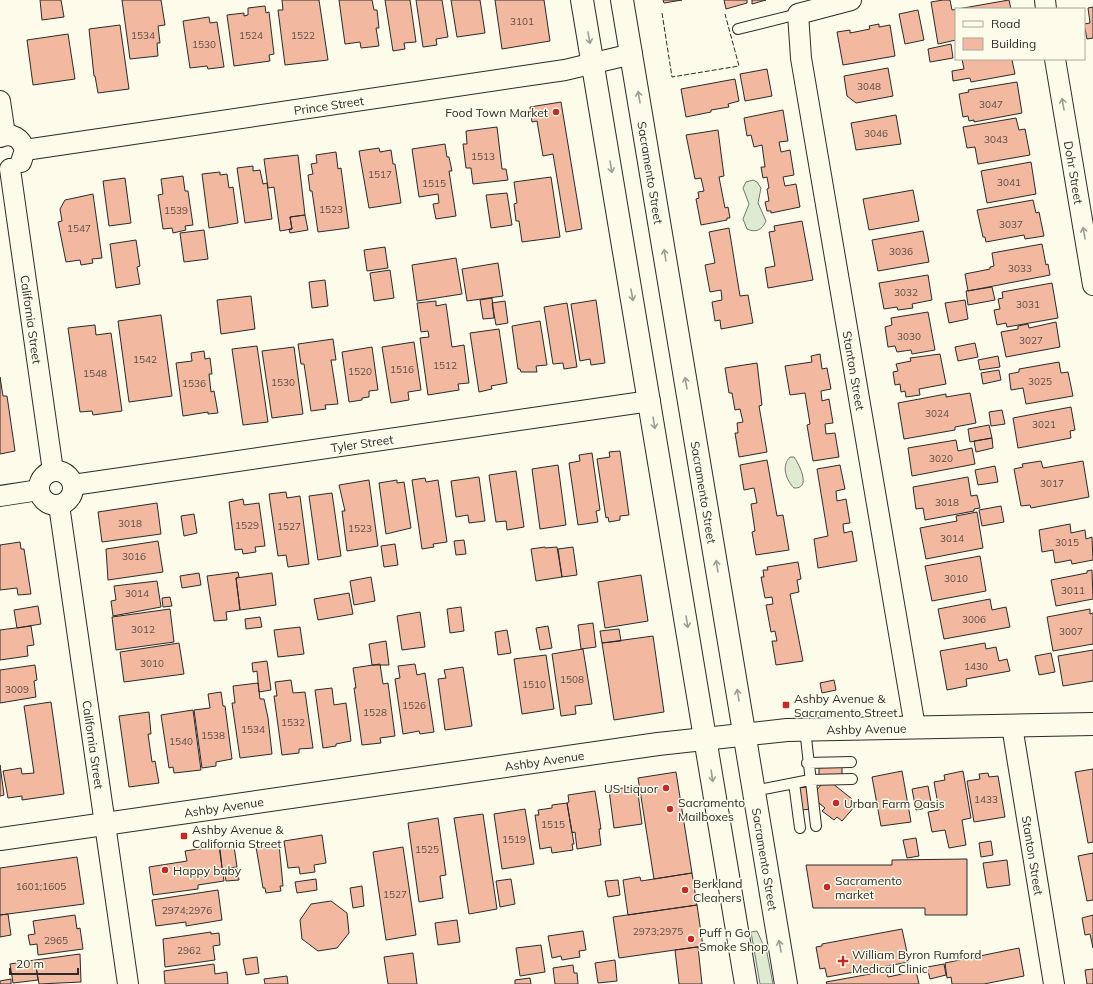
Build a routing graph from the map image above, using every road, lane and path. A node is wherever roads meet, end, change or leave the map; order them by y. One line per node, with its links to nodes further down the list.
1 (582, 0): 8 (street, one-way to 8)
2 (622, 0): 6 (street, Sacramento Street)
3 (851, 0): 4 (street)
4 (798, 14): 5 (lane); 22 (street, Stanton Street)
5 (738, 29)
6 (632, 54): 8 (street, Prince Street); 24 (street, Sacramento Street, one-way to 6)
7 (1055, 60): 13 (street, Dohr Street, one-way to 7)
8 (593, 63): 11 (street, Prince Street); 14 (street, one-way to 14)
9 (0, 101): 10 (street)
10 (2, 136): 11 (street)
11 (25, 150): 12 (street)
12 (5, 168): 15 (street, California Street)
13 (1093, 285)
14 (650, 401): 16 (street, Tyler Street); 25 (street, one-way to 25)
15 (53, 471): 16 (street); 17 (street)
16 (73, 485): 19 (street)
17 (39, 490): 18 (street); 19 (street)
18 (0, 496)
19 (58, 505): 32 (street, California Street)
20 (1093, 724): 21 (street, Ashby Avenue)
21 (1012, 726): 22 (street, Ashby Avenue); 39 (street, Stanton Street)
22 (915, 727): 23 (street, Ashby Avenue)
23 (805, 729): 24 (street, Ashby Avenue); 27 (lane)
24 (744, 733): 25 (street, Ashby Avenue); 31 (street, Sacramento Street)
25 (706, 738): 32 (street, Ashby Avenue); 37 (street, one-way to 37)
26 (851, 762): 27 (lane)
27 (807, 763): 29 (lane)
28 (852, 779): 29 (lane)
29 (810, 780): 30 (lane); 33 (lane)
30 (794, 783): 31 (lane); 34 (lane)
31 (754, 791): 38 (street, Sacramento Street, one-way to 31)
32 (105, 824): 35 (street, Ashby Avenue); 36 (street, California Street)
33 (816, 826)
34 (800, 828)
35 (0, 839)
36 (128, 984)
37 (746, 984)
38 (786, 984)
39 (1054, 984)

